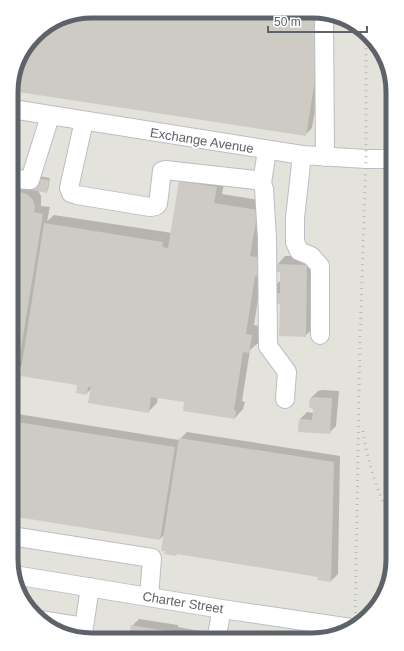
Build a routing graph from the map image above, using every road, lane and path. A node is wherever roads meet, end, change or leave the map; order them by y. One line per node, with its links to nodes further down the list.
1 (324, 19): 7 (street)
2 (18, 111): 3 (street, Exchange Avenue)
3 (50, 116): 4 (street, Exchange Avenue); 9 (street)
4 (84, 121): 5 (street, Exchange Avenue); 10 (street)
5 (267, 150): 6 (street, Exchange Avenue); 10 (street)
6 (302, 156): 7 (street, Exchange Avenue); 11 (street)
7 (325, 157): 8 (street, Exchange Avenue)
8 (386, 159)
9 (18, 179)
10 (262, 183): 12 (street)
11 (320, 335)
12 (285, 399)
13 (18, 537): 16 (street)
14 (20, 576): 15 (street, Charter Street)
15 (90, 587): 16 (street, Charter Street); 18 (street)
16 (149, 597): 17 (street, Charter Street)
17 (222, 609): 19 (street, Charter Street); 20 (street)
18 (54, 623)
19 (342, 627)
20 (217, 633)

